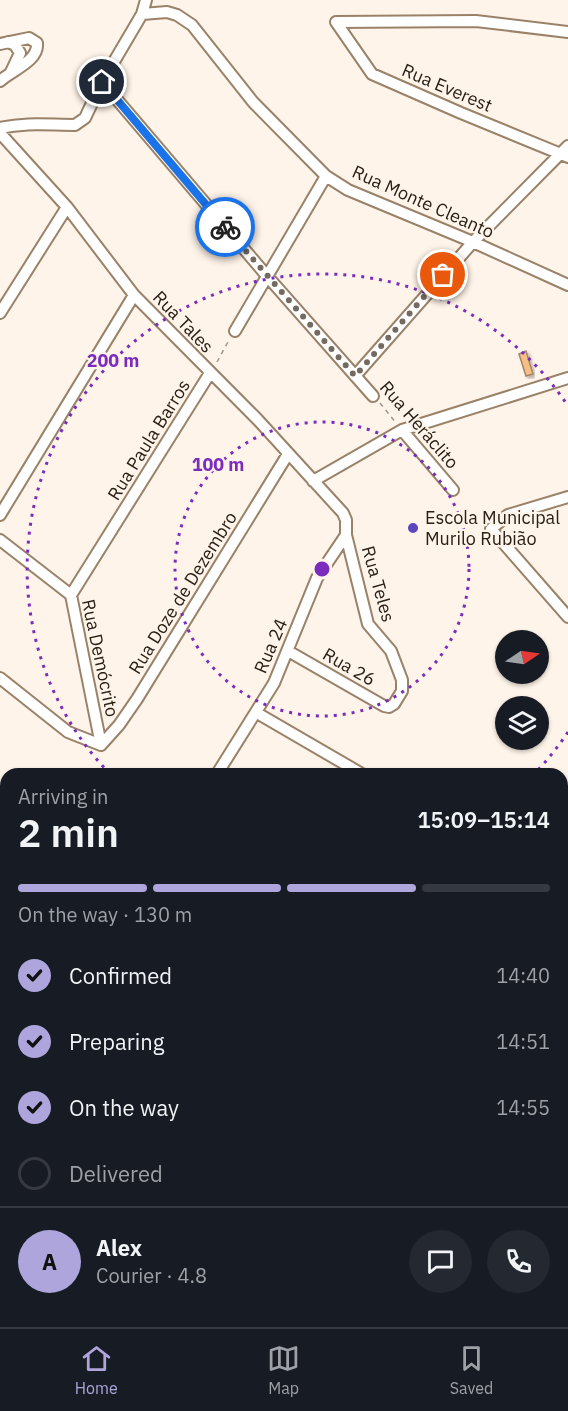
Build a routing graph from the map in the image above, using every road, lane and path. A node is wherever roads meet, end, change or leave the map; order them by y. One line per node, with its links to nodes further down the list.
1 (146, 0): 2 (street)
2 (142, 14): 7 (street); 11 (street, Rua Monte Cleanto)
3 (568, 32): 10 (street, Rua Everest)
4 (4, 43): 5 (street); 5 (street)
5 (10, 72): 6 (street)
6 (0, 81)
7 (102, 82): 8 (street); 14 (street, Rua Heráclito)
8 (0, 128)
9 (0, 133): 12 (street, Rua Tales)
10 (566, 152): 13 (street)
11 (326, 176): 13 (street, Rua Monte Cleanto); 14 (street)
12 (67, 207): 16 (street, Rua Tales); 17 (street)
13 (472, 242): 15 (street, Rua Monte Cleanto); 20 (street)
14 (267, 276): 18 (street); 20 (street, Rua Heráclito)
15 (568, 285)
16 (134, 295): 19 (street, Rua Tales); 28 (street)
17 (0, 313)
18 (235, 331): 19 (path, Rua Paula Barros)
19 (210, 373): 24 (street, Rua Tales); 31 (street, Rua Paula Barros)
20 (355, 376): 22 (street, Rua Heráclito)
21 (568, 378): 23 (street)
22 (373, 396): 23 (path, Rua Heráclito)
23 (402, 430): 25 (street); 26 (street, Rua Heráclito)
24 (288, 454): 25 (street, Rua Tales); 37 (street, Rua Doze de Dezembro)
25 (313, 481): 29 (street, Rua Tales)
26 (453, 490)
27 (568, 497): 32 (street)
28 (0, 515)
29 (347, 531): 33 (street, Rua 24); 35 (street, Rua Teles)
30 (0, 540): 31 (street, Rua Demócrito)
31 (71, 595): 37 (street, Rua Demócrito)
32 (568, 616)
33 (288, 651): 35 (street, Rua 26); 36 (street, Rua 24)
34 (0, 678): 37 (street)
35 (394, 704)
36 (257, 713): 38 (street, Rua 24); 39 (street)
37 (101, 745)
38 (223, 768)
39 (352, 768)

